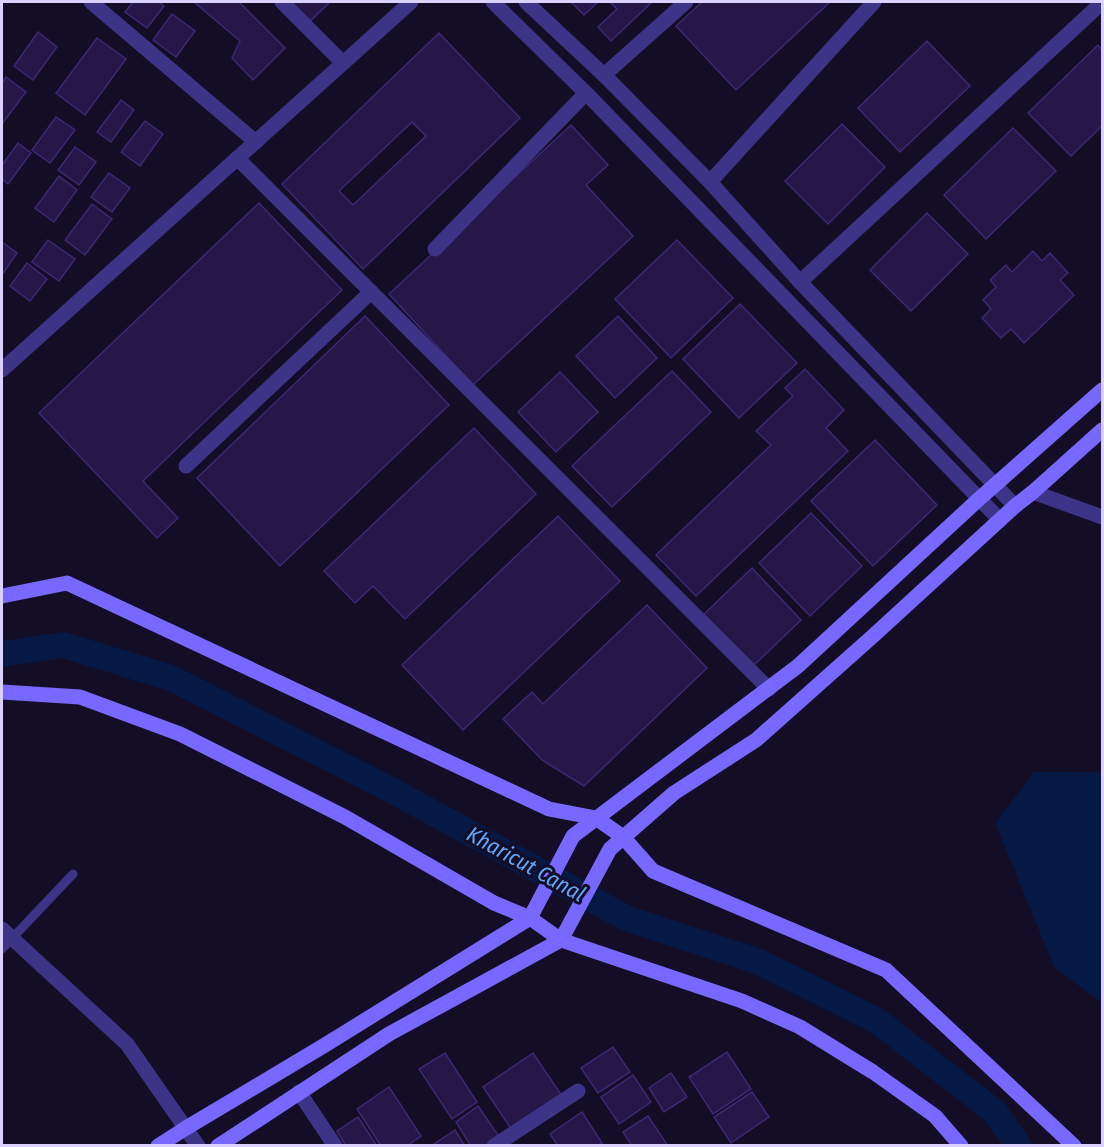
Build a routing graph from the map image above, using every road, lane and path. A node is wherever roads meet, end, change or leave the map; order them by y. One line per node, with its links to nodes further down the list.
1 (91, 2): 12 (street)
2 (282, 2): 9 (street)
3 (411, 2): 9 (street)
4 (493, 2): 11 (street)
5 (526, 2): 10 (street)
6 (686, 2): 10 (street)
7 (874, 2): 14 (street)
8 (1095, 9): 16 (street)
9 (343, 63): 12 (street)
10 (604, 75): 14 (street)
11 (586, 93): 15 (street); 24 (street)
12 (255, 142): 13 (street)
13 (237, 158): 17 (street); 18 (street)
14 (710, 182): 16 (street)
15 (435, 249)
16 (800, 282): 22 (street)
17 (371, 292): 21 (street); 29 (street)
18 (2, 370)
19 (1102, 390): 22 (main road)
20 (1102, 430): 23 (main road)
21 (186, 466)
22 (994, 485): 24 (main road); 25 (street)
23 (1033, 492): 25 (main road); 26 (street)
24 (979, 499): 27 (street); 29 (main road)
25 (1016, 506): 27 (main road)
26 (1102, 518)
27 (1000, 520): 32 (main road)
28 (2, 596): 31 (main road)
29 (769, 689): 31 (main road)
30 (2, 693): 34 (main road)
31 (596, 818): 32 (main road); 34 (main road)
32 (623, 837): 36 (main road); 46 (main road)
33 (73, 874): 35 (lane)
34 (532, 914): 36 (main road); 39 (main road)
35 (5, 939): 39 (street)
36 (561, 940): 38 (main road); 45 (main road)
37 (578, 1091): 44 (street)
38 (299, 1092): 42 (main road); 43 (street)
39 (186, 1128): 40 (main road); 41 (street)
40 (158, 1146)
41 (198, 1146)
42 (218, 1146)
43 (335, 1146)
44 (494, 1146)
45 (962, 1146)
46 (1074, 1146)

